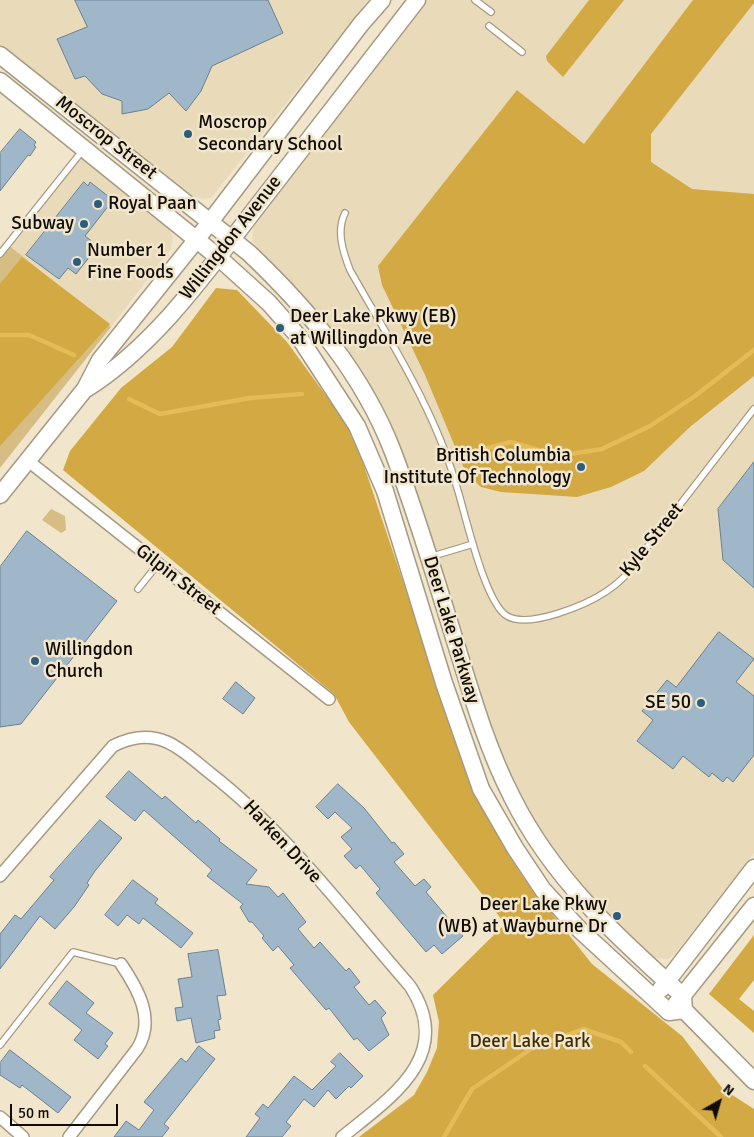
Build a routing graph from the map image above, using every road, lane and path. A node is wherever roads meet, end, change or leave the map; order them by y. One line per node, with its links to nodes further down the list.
1 (382, 0): 12 (main road, Willingdon Avenue)
2 (417, 0): 14 (main road, Willingdon Avenue)
3 (475, 0): 4 (lane)
4 (491, 12)
5 (489, 26): 6 (lane)
6 (522, 52)
7 (0, 55): 8 (main road, Moscrop Street)
8 (14, 66): 9 (street); 12 (main road, Moscrop Street)
9 (1, 84): 10 (main road, Moscrop Street)
10 (84, 148): 13 (main road, Moscrop Street); 15 (lane)
11 (345, 213): 21 (lane, Kyle Street)
12 (211, 221): 13 (main road, Willingdon Avenue); 14 (main road, Moscrop Street)
13 (197, 239): 16 (main road, Moscrop Street); 17 (main road, Willingdon Avenue)
14 (232, 239): 16 (main road, Willingdon Avenue); 22 (main road, Deer Lake Parkway)
15 (0, 254)
16 (218, 257): 17 (main road, Willingdon Avenue); 31 (main road, Deer Lake Parkway)
17 (86, 389): 19 (main road, Willingdon Avenue)
18 (754, 409): 21 (lane, Kyle Street)
19 (28, 460): 20 (main road, Willingdon Avenue); 23 (street, Gilpin Street)
20 (0, 495)
21 (473, 544): 22 (lane)
22 (429, 557): 30 (main road, Deer Lake Parkway)
23 (158, 564): 24 (lane); 25 (street, Gilpin Street)
24 (138, 589)
25 (329, 699)
26 (754, 868): 30 (main road)
27 (0, 876): 38 (street, Harken Drive)
28 (754, 906): 32 (main road)
29 (121, 964): 33 (lane); 37 (street)
30 (667, 982): 31 (main road); 32 (main road, Deer Lake Parkway)
31 (654, 998): 32 (main road, Deer Lake Parkway)
32 (679, 1006): 34 (main road, Deer Lake Parkway)
33 (0, 1045)
34 (754, 1081)
35 (0, 1117): 36 (street)
36 (23, 1137)
37 (68, 1137)
38 (342, 1137)

